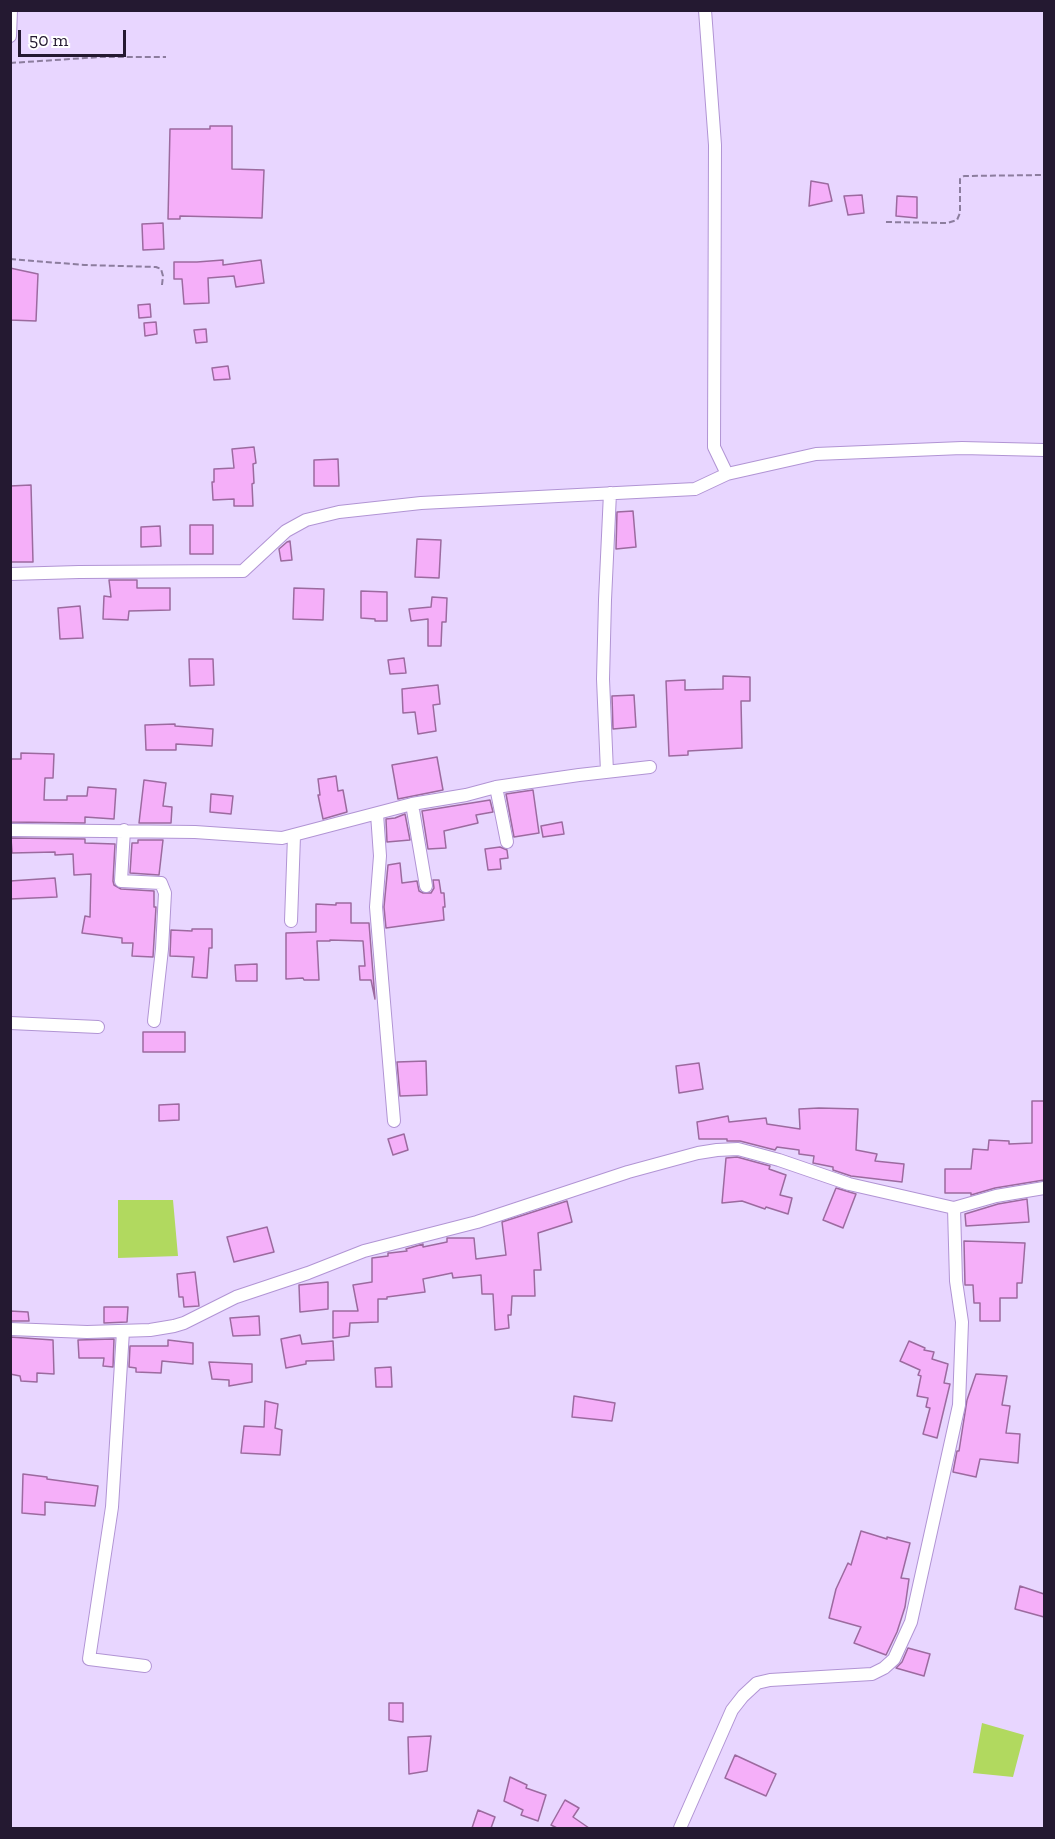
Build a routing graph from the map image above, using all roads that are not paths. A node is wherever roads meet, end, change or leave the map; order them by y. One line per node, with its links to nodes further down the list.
1 (11, 10): 3 (street)
2 (705, 10): 5 (street)
3 (10, 36)
4 (1044, 450): 5 (street)
5 (727, 474): 6 (street)
6 (610, 493): 7 (street); 9 (street)
7 (10, 574)
8 (650, 767): 9 (street)
9 (608, 772): 10 (street)
10 (496, 787): 11 (street); 16 (street)
11 (412, 804): 12 (street); 17 (street)
12 (377, 814): 15 (street); 22 (street)
13 (10, 830): 14 (street)
14 (124, 830): 15 (street); 19 (street)
15 (294, 836): 18 (street)
16 (507, 842)
17 (426, 886)
18 (291, 921)
19 (154, 1021)
20 (10, 1023): 21 (street)
21 (98, 1027)
22 (394, 1121)
23 (1044, 1188): 24 (street)
24 (954, 1208): 26 (street); 28 (street)
25 (10, 1329): 26 (street)
26 (123, 1331): 27 (street)
27 (145, 1666)
28 (680, 1828)

